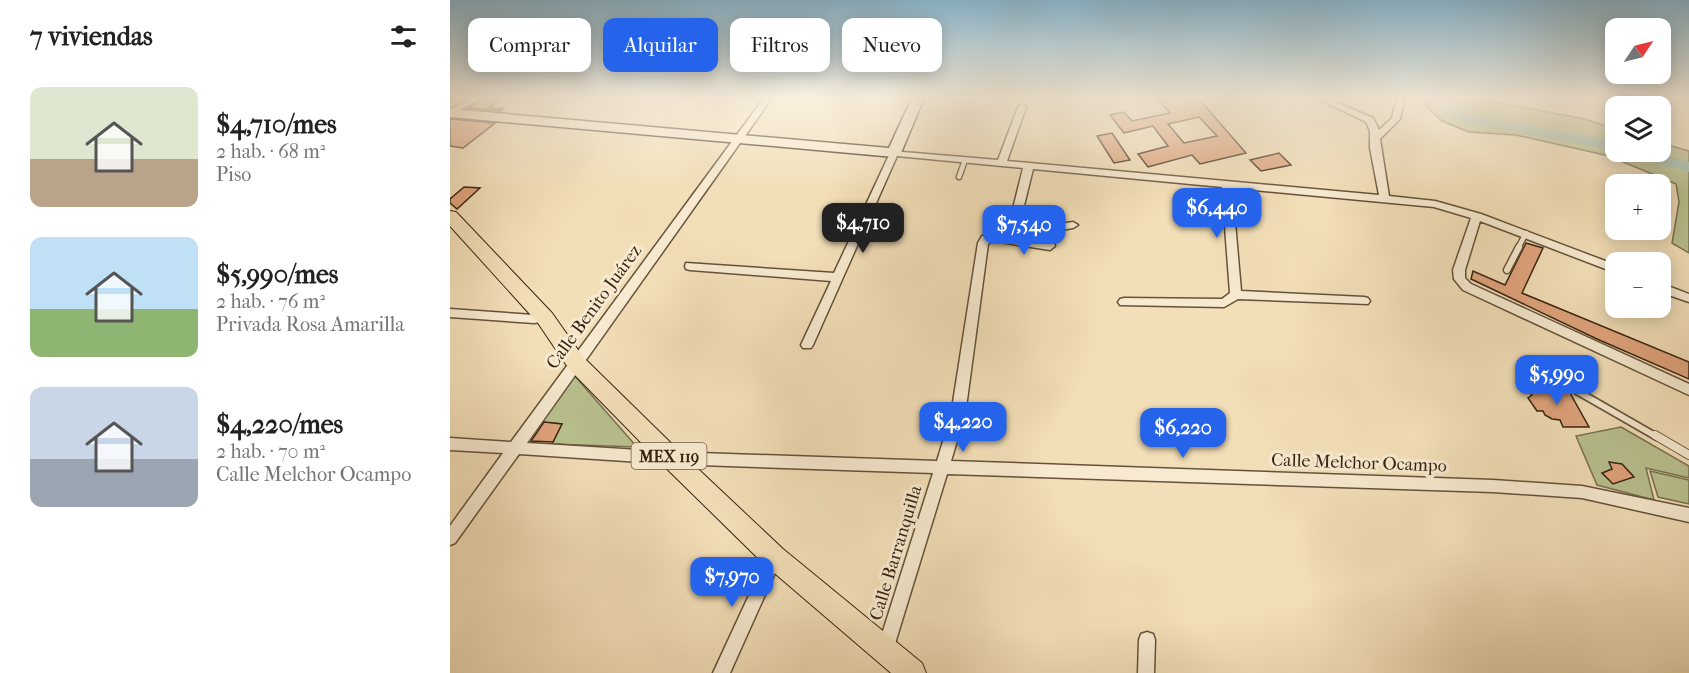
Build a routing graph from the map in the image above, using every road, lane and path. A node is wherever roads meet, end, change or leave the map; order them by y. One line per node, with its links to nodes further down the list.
1 (631, 129): 7 (main road)
2 (744, 129): 7 (street, Calle Benito Juárez)
3 (904, 129): 9 (main road)
4 (1014, 129): 11 (street)
5 (1374, 129): 8 (street)
6 (1386, 129): 8 (street)
7 (737, 139): 9 (main road); 34 (street, Calle Benito Juárez)
8 (1374, 143): 15 (street)
9 (894, 153): 10 (street); 25 (street)
10 (965, 160): 11 (street); 13 (lane)
11 (1002, 161): 12 (street)
12 (1029, 165): 14 (street); 20 (street)
13 (959, 177)
14 (1227, 183): 15 (street); 27 (street)
15 (1384, 198): 16 (street)
16 (1478, 216): 19 (street); 36 (street)
17 (455, 225): 32 (main road, MEX 119)
18 (1073, 225): 20 (street)
19 (1526, 233): 22 (street); 24 (lane)
20 (1008, 237): 21 (street); 41 (street, Calle Barranquilla)
21 (1050, 246)
22 (1605, 265)
23 (690, 266): 25 (street)
24 (1508, 270)
25 (836, 277): 33 (street)
26 (1671, 291): 28 (street)
27 (1236, 295): 29 (street); 30 (street)
28 (1689, 298)
29 (1364, 301)
30 (1124, 302)
31 (450, 313): 32 (street)
32 (545, 318): 34 (main road, MEX 119)
33 (807, 345)
34 (576, 363): 38 (street, Calle Benito Juárez); 40 (main road, MEX 119)
35 (1549, 375): 39 (lane)
36 (1689, 390)
37 (450, 444): 38 (street, Calle Melchor Ocampo)
38 (514, 448): 40 (street, Calle Melchor Ocampo); 43 (street, Calle Benito Juárez)
39 (1689, 455)
40 (671, 458): 41 (street, Calle Melchor Ocampo); 44 (main road, MEX 119)
41 (942, 466): 42 (street, Calle Melchor Ocampo); 46 (street, Calle Barranquilla)
42 (1689, 515)
43 (450, 537)
44 (774, 557): 46 (main road, MEX 119); 47 (street)
45 (1147, 640): 49 (street)
46 (885, 650): 48 (main road, MEX 119)
47 (721, 673)
48 (912, 673)
49 (1146, 673)

